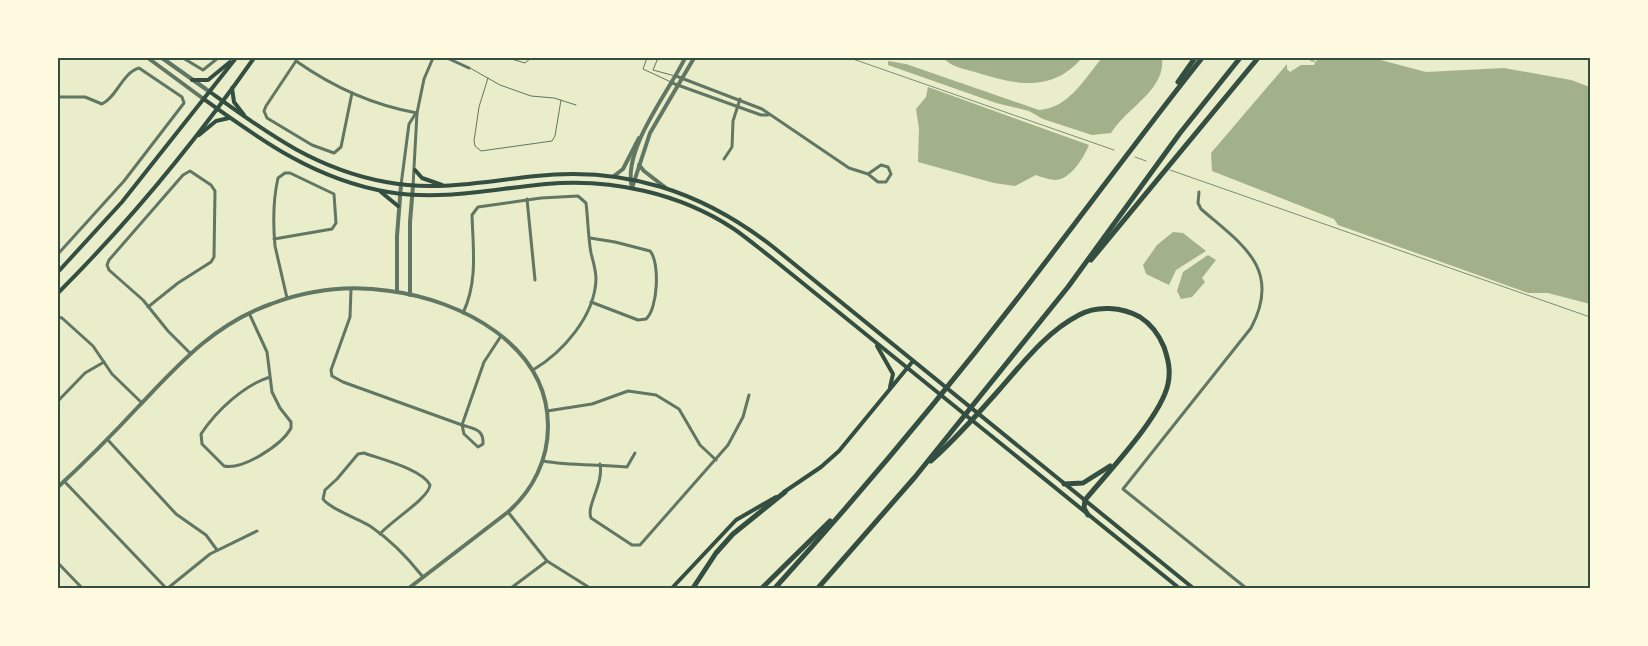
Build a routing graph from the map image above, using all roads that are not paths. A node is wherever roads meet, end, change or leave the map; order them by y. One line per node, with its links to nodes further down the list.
1 (148, 58): 32 (street)
2 (162, 58): 24 (street)
3 (183, 58): 4 (street)
4 (218, 58)
5 (236, 58): 24 (main road); 28 (main road)
6 (254, 58): 27 (main road)
7 (433, 58): 39 (street)
8 (447, 58): 20 (street)
9 (508, 58): 10 (lane)
10 (531, 58)
11 (647, 58): 25 (lane)
12 (658, 58): 21 (lane)
13 (685, 58): 21 (street)
14 (694, 58): 23 (street)
15 (1195, 58): 38 (highway)
16 (1202, 58): 38 (highway)
17 (1240, 58): 68 (highway)
18 (1258, 58): 68 (highway)
19 (297, 59): 29 (street); 29 (street)
20 (469, 68): 22 (lane)
21 (676, 76): 23 (street); 25 (street)
22 (488, 78): 33 (lane); 33 (lane)
23 (683, 79): 26 (street); 31 (street)
24 (192, 80): 28 (street)
25 (672, 83): 26 (street); 43 (street)
26 (680, 85): 36 (street); 46 (street)
27 (232, 87): 34 (main road); 42 (main road)
28 (210, 92): 32 (main road); 34 (main road)
29 (352, 93): 39 (street)
30 (58, 97): 65 (street)
31 (740, 99): 36 (street); 40 (street)
32 (205, 100): 37 (main road); 66 (main road)
33 (561, 100): 35 (lane)
34 (223, 101): 37 (main road); 42 (main road)
35 (576, 105)
36 (738, 106): 40 (street); 45 (street)
37 (217, 108): 41 (main road); 44 (main road)
38 (1160, 110): 104 (highway)
39 (417, 113): 47 (street); 52 (street)
40 (769, 115): 48 (street)
41 (229, 118): 44 (main road); 57 (main road)
42 (247, 118): 52 (main road)
43 (645, 127): 49 (street); 50 (street)
44 (192, 142): 71 (main road)
45 (724, 160)
46 (639, 164): 51 (street); 56 (street)
47 (415, 170): 53 (street); 54 (main road)
48 (868, 174): 48 (street)
49 (614, 176): 50 (main road); 54 (main road)
50 (629, 179): 51 (main road); 55 (street)
51 (636, 180): 55 (street); 56 (main road)
52 (401, 185): 53 (main road); 59 (street)
53 (413, 186): 54 (main road); 60 (street)
54 (447, 186)
55 (632, 188): 60 (main road); 80 (main road)
56 (666, 188): 82 (main road)
57 (377, 190): 59 (main road); 62 (main road)
58 (1199, 192): 110 (street)
59 (400, 194): 60 (main road); 62 (street)
60 (412, 195): 72 (street)
61 (528, 199): 63 (street); 67 (street); 77 (street)
62 (398, 206): 70 (street)
63 (590, 238): 74 (street); 74 (street)
64 (274, 239): 64 (street); 73 (street)
65 (59, 251)
66 (58, 272)
67 (535, 280)
68 (1068, 287): 99 (highway)
69 (351, 289): 70 (street); 73 (street); 92 (street)
70 (398, 292): 72 (street)
71 (58, 294)
72 (410, 295): 77 (street)
73 (287, 298): 76 (street)
74 (592, 302): 85 (street)
75 (148, 306): 75 (street); 81 (street)
76 (249, 313): 81 (street); 86 (street)
77 (463, 313): 79 (street)
78 (58, 317): 83 (street)
79 (501, 336): 85 (street); 92 (street)
80 (871, 339): 84 (main road); 88 (main road)
81 (190, 353): 90 (street)
82 (913, 361): 84 (main road); 101 (main road)
83 (104, 362): 89 (street); 90 (street)
84 (908, 368): 88 (main road); 107 (main road)
85 (533, 370): 91 (street)
86 (270, 377): 86 (street)
87 (749, 395): 96 (street)
88 (881, 400): 103 (main road)
89 (58, 401)
90 (142, 403): 93 (street)
91 (547, 411): 96 (street); 97 (street)
92 (462, 425): 92 (street)
93 (107, 440): 100 (street); 111 (street)
94 (635, 453): 98 (street)
95 (1121, 456): 99 (highway); 101 (highway); 105 (highway)
96 (716, 460): 98 (street)
97 (543, 461): 98 (street); 106 (street)
98 (600, 464)
99 (914, 477): 125 (highway)
100 (64, 481): 102 (street); 117 (street)
101 (1064, 484): 105 (main road)
102 (58, 487)
103 (785, 492): 121 (main road); 122 (highway)
104 (854, 498): 123 (highway); 124 (highway)
105 (1085, 500): 107 (highway); 127 (main road)
106 (508, 512): 113 (street); 115 (street)
107 (1088, 515): 126 (main road)
108 (257, 532): 111 (street)
109 (380, 534): 109 (street); 115 (street)
110 (1197, 549): 112 (street); 128 (street)
111 (216, 550): 117 (street)
112 (1192, 554)
113 (547, 561): 119 (street); 120 (street)
114 (58, 563): 116 (street)
115 (423, 577): 118 (street)
116 (82, 588)
117 (167, 588)
118 (409, 588)
119 (511, 588)
120 (590, 588)
121 (672, 588)
122 (692, 588)
123 (762, 588)
124 (775, 588)
125 (818, 588)
126 (1179, 588)
127 (1193, 588)
128 (1246, 588)

